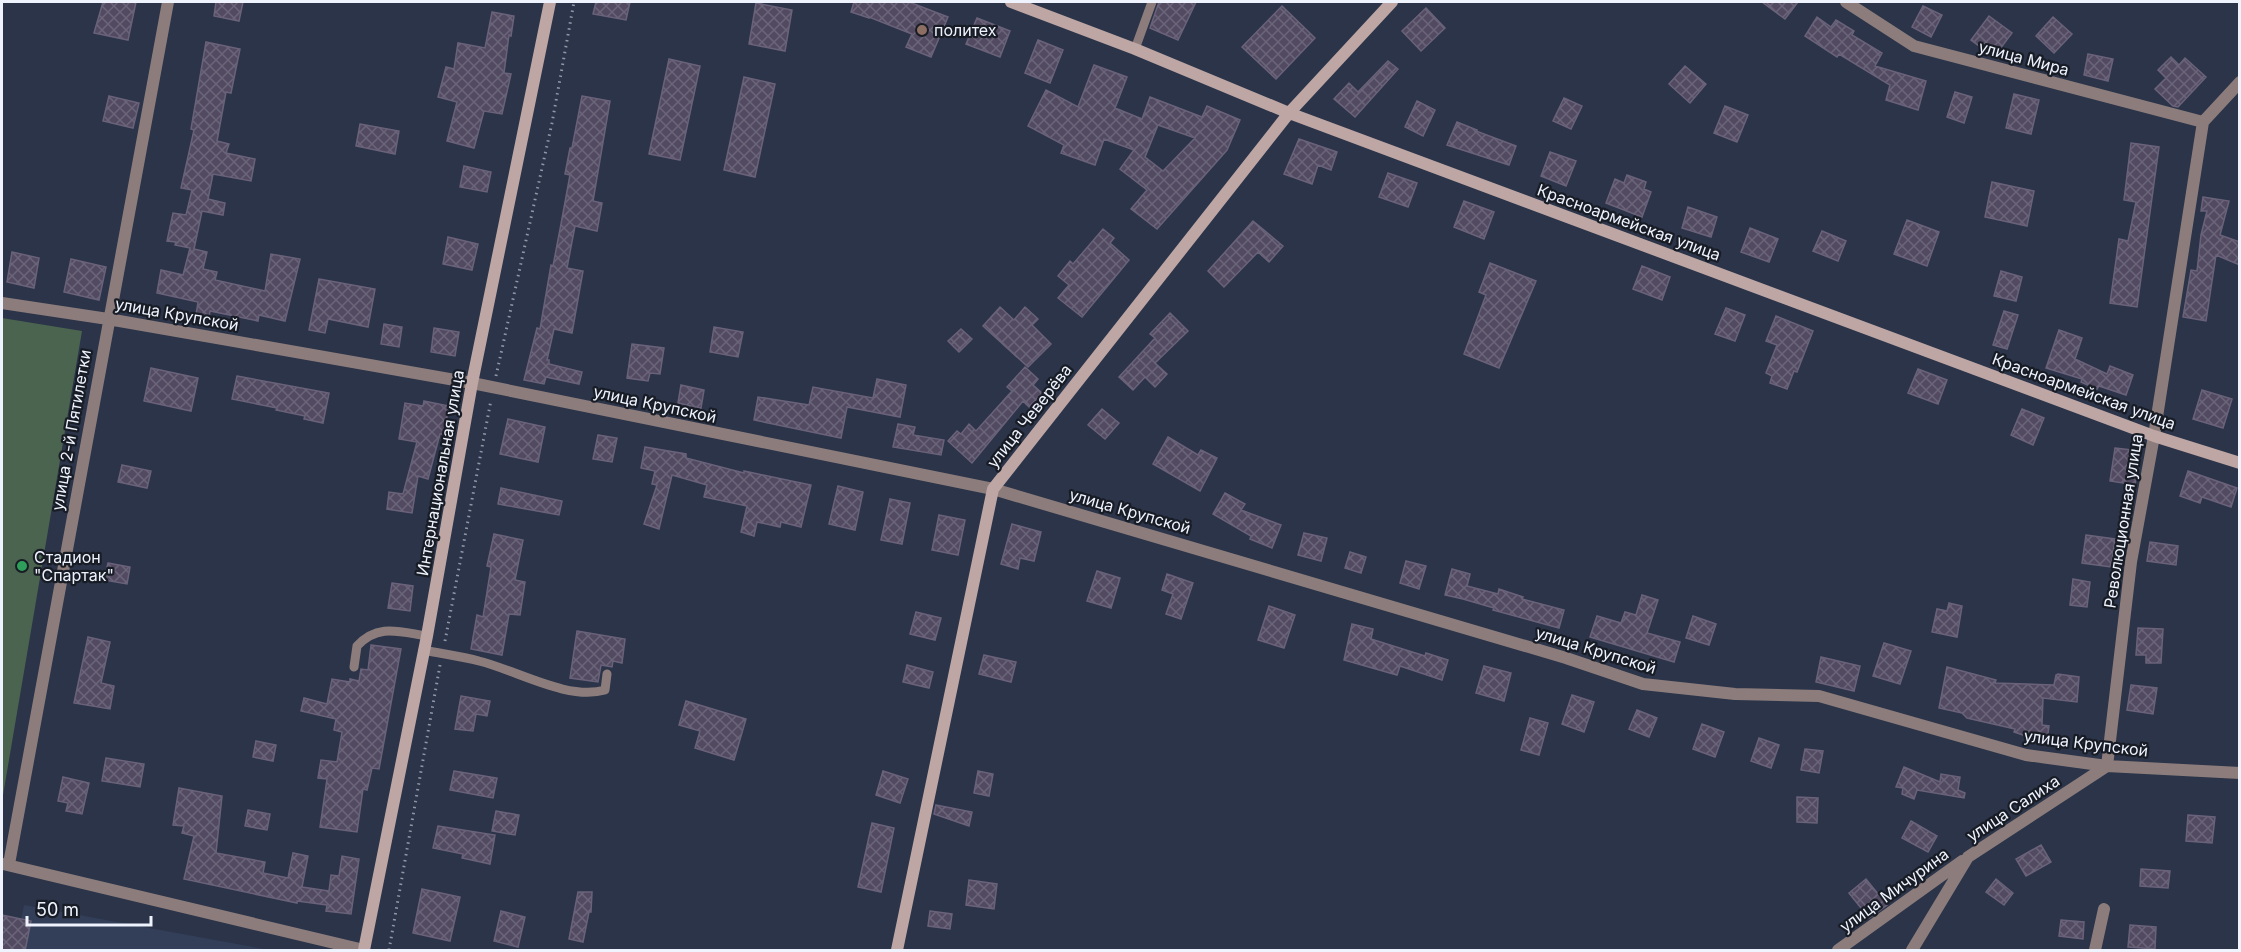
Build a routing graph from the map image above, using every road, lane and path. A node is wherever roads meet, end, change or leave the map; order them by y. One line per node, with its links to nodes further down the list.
1 (168, 2): 13 (street, улица 2-й Пятилетки)
2 (550, 2): 14 (main road, Интернациональная улица)
3 (574, 2): 15 (path)
4 (1011, 2): 8 (main road, Красноармейская улица)
5 (1152, 2): 8 (lane)
6 (1392, 2): 10 (main road, улица Чеверёва)
7 (1846, 2): 11 (street, улица Мира)
8 (1135, 49): 10 (main road, Красноармейская улица)
9 (2240, 82): 11 (street)
10 (1289, 113): 16 (main road, Красноармейская улица); 18 (main road, улица Чеверёва)
11 (2203, 122): 16 (street, Революционная улица)
12 (2, 303): 13 (street, улица Крупской)
13 (108, 319): 14 (street, улица Крупской); 27 (street, улица 2-й Пятилетки)
14 (472, 383): 15 (street, улица Крупской); 19 (main road, Интернациональная улица)
15 (494, 388): 18 (street, улица Крупской); 21 (path)
16 (2154, 436): 17 (main road, Красноармейская улица); 24 (street, Революционная улица)
17 (2240, 463)
18 (993, 489): 24 (street, улица Крупской); 31 (main road, улица Чеверёва)
19 (427, 636): 20 (main road, Интернациональная улица); 22 (lane)
20 (423, 650): 21 (lane); 29 (main road, Интернациональная улица)
21 (442, 654): 23 (lane); 30 (path)
22 (354, 667)
23 (607, 674)
24 (2107, 766): 25 (street, улица Крупской); 26 (street, улица Салиха)
25 (2240, 773)
26 (1968, 857): 32 (street, улица Мичурина); 33 (street, улица Салиха)
27 (5, 864): 29 (street)
28 (2104, 909): 34 (street)
29 (364, 951)
30 (389, 951)
31 (897, 951)
32 (1838, 951)
33 (1912, 951)
34 (2096, 951)

